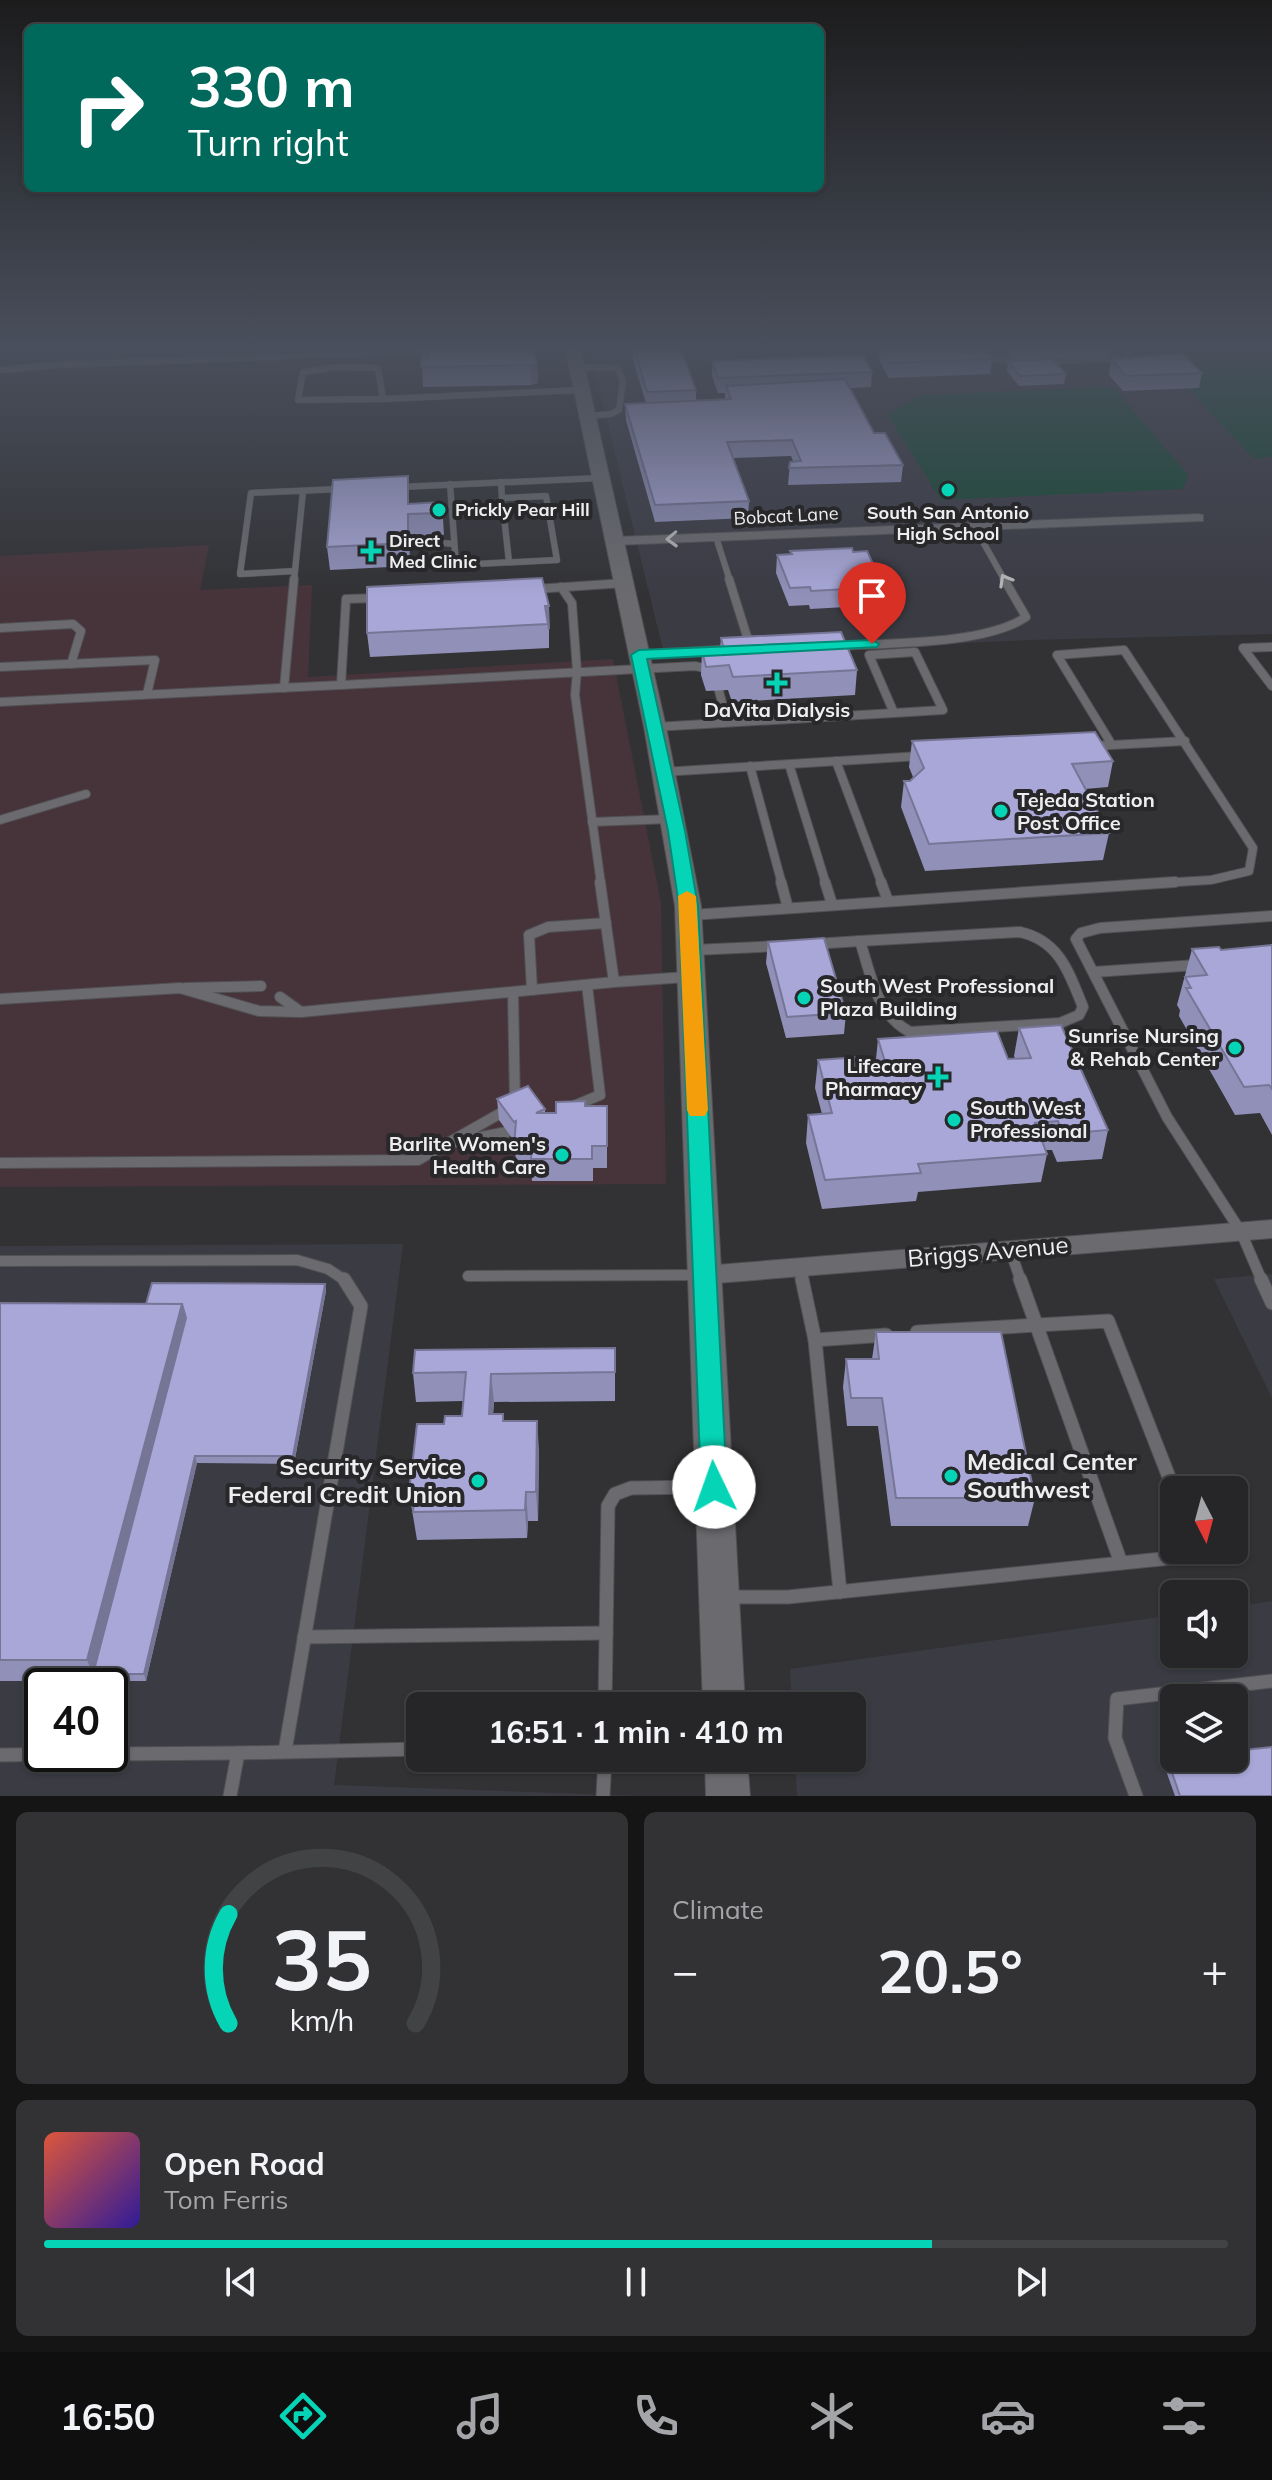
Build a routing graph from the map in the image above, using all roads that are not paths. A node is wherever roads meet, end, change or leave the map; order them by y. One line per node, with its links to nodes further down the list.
1 (590, 431): 2 (street)
2 (600, 478): 3 (lane); 15 (street)
3 (501, 482): 4 (lane); 8 (lane)
4 (450, 484): 5 (lane); 9 (lane)
5 (391, 487)
6 (347, 489): 7 (lane)
7 (303, 491): 18 (lane); 18 (lane)
8 (502, 498): 17 (lane); 17 (lane)
9 (452, 515): 10 (lane); 16 (lane)
10 (442, 517)
11 (1198, 518): 12 (street, Bobcat Lane)
12 (974, 526): 14 (street, Bobcat Lane); 24 (lane, one-way to 12)
13 (430, 536): 16 (lane)
14 (716, 537): 15 (street, Bobcat Lane, one-way to 15); 26 (lane)
15 (616, 541): 19 (street)
16 (454, 544): 17 (lane)
17 (509, 562)
18 (295, 571): 37 (lane)
19 (624, 583): 20 (lane); 30 (street)
20 (561, 587): 21 (lane); 33 (lane)
21 (531, 589)
22 (392, 597): 35 (lane)
23 (0, 628): 31 (lane)
24 (1010, 628): 25 (lane); 27 (lane)
25 (831, 641)
26 (750, 646): 29 (lane); 29 (lane)
27 (823, 647)
28 (1272, 647): 36 (lane)
29 (733, 649): 30 (lane)
30 (640, 661): 33 (lane); 34 (lane); 43 (street)
31 (71, 664): 32 (lane); 39 (lane)
32 (0, 667)
33 (577, 671): 35 (lane); 55 (lane)
34 (714, 674)
35 (341, 685): 37 (lane)
36 (1272, 686)
37 (284, 688): 39 (lane)
38 (719, 691): 42 (lane)
39 (147, 694): 40 (lane)
40 (0, 702)
41 (894, 713): 41 (lane); 42 (lane)
42 (727, 722): 43 (lane)
43 (655, 727): 51 (street)
44 (1185, 741): 45 (lane); 45 (lane); 56 (lane)
45 (1112, 745): 46 (lane)
46 (1081, 747)
47 (929, 756): 48 (lane)
48 (836, 761): 49 (lane); 56 (lane)
49 (789, 764): 50 (lane); 57 (lane)
50 (750, 766): 51 (lane); 58 (lane)
51 (663, 772): 53 (street)
52 (86, 794): 54 (lane)
53 (674, 819): 55 (lane); 59 (street)
54 (0, 820)
55 (592, 822): 61 (lane)
56 (888, 901): 57 (lane)
57 (832, 904): 58 (lane)
58 (788, 908): 59 (lane)
59 (689, 915): 64 (street)
60 (1266, 917): 62 (lane); 66 (lane)
61 (606, 923): 68 (lane); 72 (lane)
62 (1272, 925)
63 (860, 941): 63 (lane); 64 (lane)
64 (690, 950): 67 (street)
65 (1213, 964): 66 (lane)
66 (1094, 972): 82 (lane)
67 (691, 977): 68 (lane); 86 (street)
68 (614, 982): 69 (lane)
69 (587, 985): 72 (lane); 77 (lane)
70 (261, 986): 71 (lane)
71 (180, 988): 75 (lane); 76 (lane)
72 (532, 990): 73 (lane)
73 (513, 992): 76 (lane); 79 (lane)
74 (280, 997): 76 (lane)
75 (0, 999)
76 (301, 1012)
77 (563, 1110)
78 (507, 1132): 79 (lane)
79 (444, 1145): 80 (lane)
80 (0, 1163)
81 (1272, 1229): 82 (street, Briggs Avenue)
82 (1241, 1232): 83 (street, Briggs Avenue); 88 (lane)
83 (1010, 1250): 85 (street, Briggs Avenue); 89 (lane)
84 (0, 1261): 100 (lane)
85 (800, 1268): 86 (street, Briggs Avenue); 92 (lane)
86 (704, 1275): 87 (lane); 94 (street)
87 (468, 1276)
88 (1272, 1303)
89 (1036, 1324): 90 (lane); 93 (lane); 96 (lane)
90 (910, 1333)
91 (894, 1334): 92 (lane)
92 (815, 1340): 97 (lane)
93 (1169, 1476)
94 (714, 1487): 98 (street); 99 (lane)
95 (1160, 1559): 96 (lane)
96 (1121, 1563): 97 (lane)
97 (840, 1592): 98 (lane)
98 (719, 1598): 103 (street)
99 (606, 1633): 100 (lane); 102 (lane)
100 (304, 1637): 105 (lane)
101 (1272, 1681): 115 (lane)
102 (605, 1692)
103 (723, 1692)
104 (406, 1749): 105 (lane)
105 (285, 1751): 106 (lane)
106 (238, 1753): 107 (lane); 112 (lane)
107 (128, 1754)
108 (0, 1755): 109 (lane)
109 (24, 1755)
110 (604, 1772): 113 (lane)
111 (727, 1772): 114 (street)
112 (230, 1796)
113 (603, 1796)
114 (728, 1796)
115 (1136, 1796)

